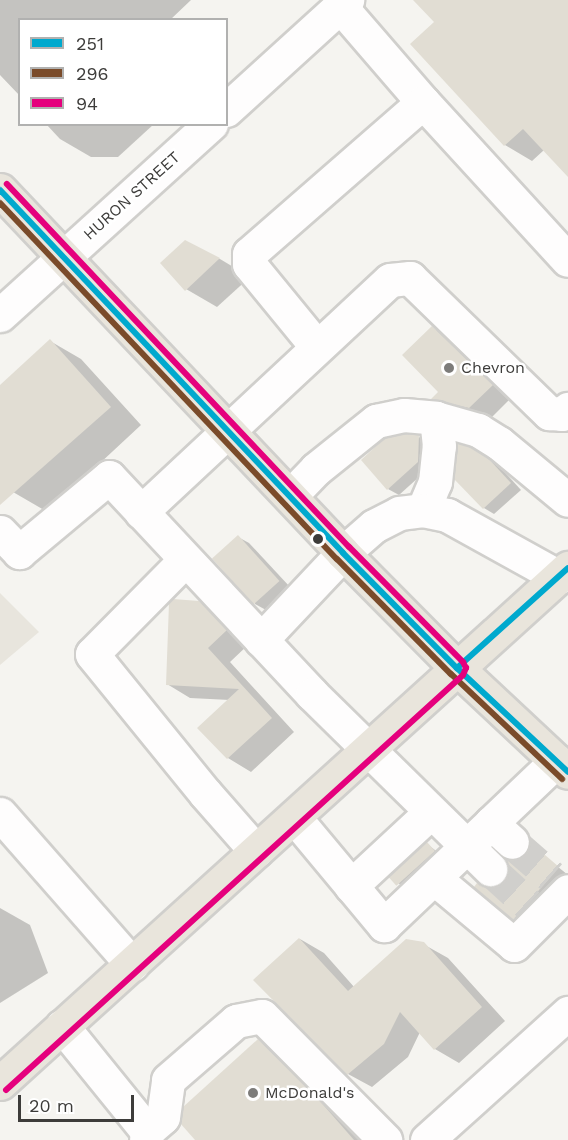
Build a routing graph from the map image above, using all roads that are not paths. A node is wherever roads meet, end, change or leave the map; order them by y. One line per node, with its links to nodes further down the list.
1 (344, 3): 2 (street); 3 (street)
2 (423, 102): 7 (street); 9 (street)
3 (228, 108)
4 (209, 126): 6 (street, HURON STREET)
5 (0, 190): 6 (main road)
6 (63, 259): 8 (street, HURON STREET); 12 (main road)
7 (568, 260)
8 (0, 315)
9 (317, 347): 10 (street); 12 (street)
10 (568, 409)
11 (436, 418): 13 (street); 14 (street); 15 (street)
12 (227, 430): 13 (main road); 16 (street)
13 (290, 496): 18 (main road)
14 (568, 500)
15 (423, 510): 18 (street); 20 (street)
16 (141, 512): 17 (street); 19 (street)
17 (0, 532)
18 (343, 553): 21 (street); 22 (main road)
19 (185, 560): 21 (street); 29 (street)
20 (563, 572): 22 (main road)
21 (261, 640): 23 (street)
22 (457, 668): 23 (main road); 24 (main road)
23 (368, 749): 25 (street); 27 (main road)
24 (562, 766): 28 (street)
25 (431, 812): 28 (street); 32 (street)
26 (0, 814): 34 (street)
27 (294, 817): 29 (main road); 32 (street)
28 (465, 848): 30 (street); 31 (street)
29 (256, 851): 34 (main road)
30 (490, 869)
31 (434, 878): 32 (street); 33 (street)
32 (351, 886)
33 (562, 886)
34 (132, 964): 36 (main road)
35 (568, 1013): 40 (street)
36 (62, 1026): 37 (main road); 38 (street)
37 (0, 1083)
38 (147, 1136): 39 (street)
39 (385, 1140)
40 (427, 1140)

